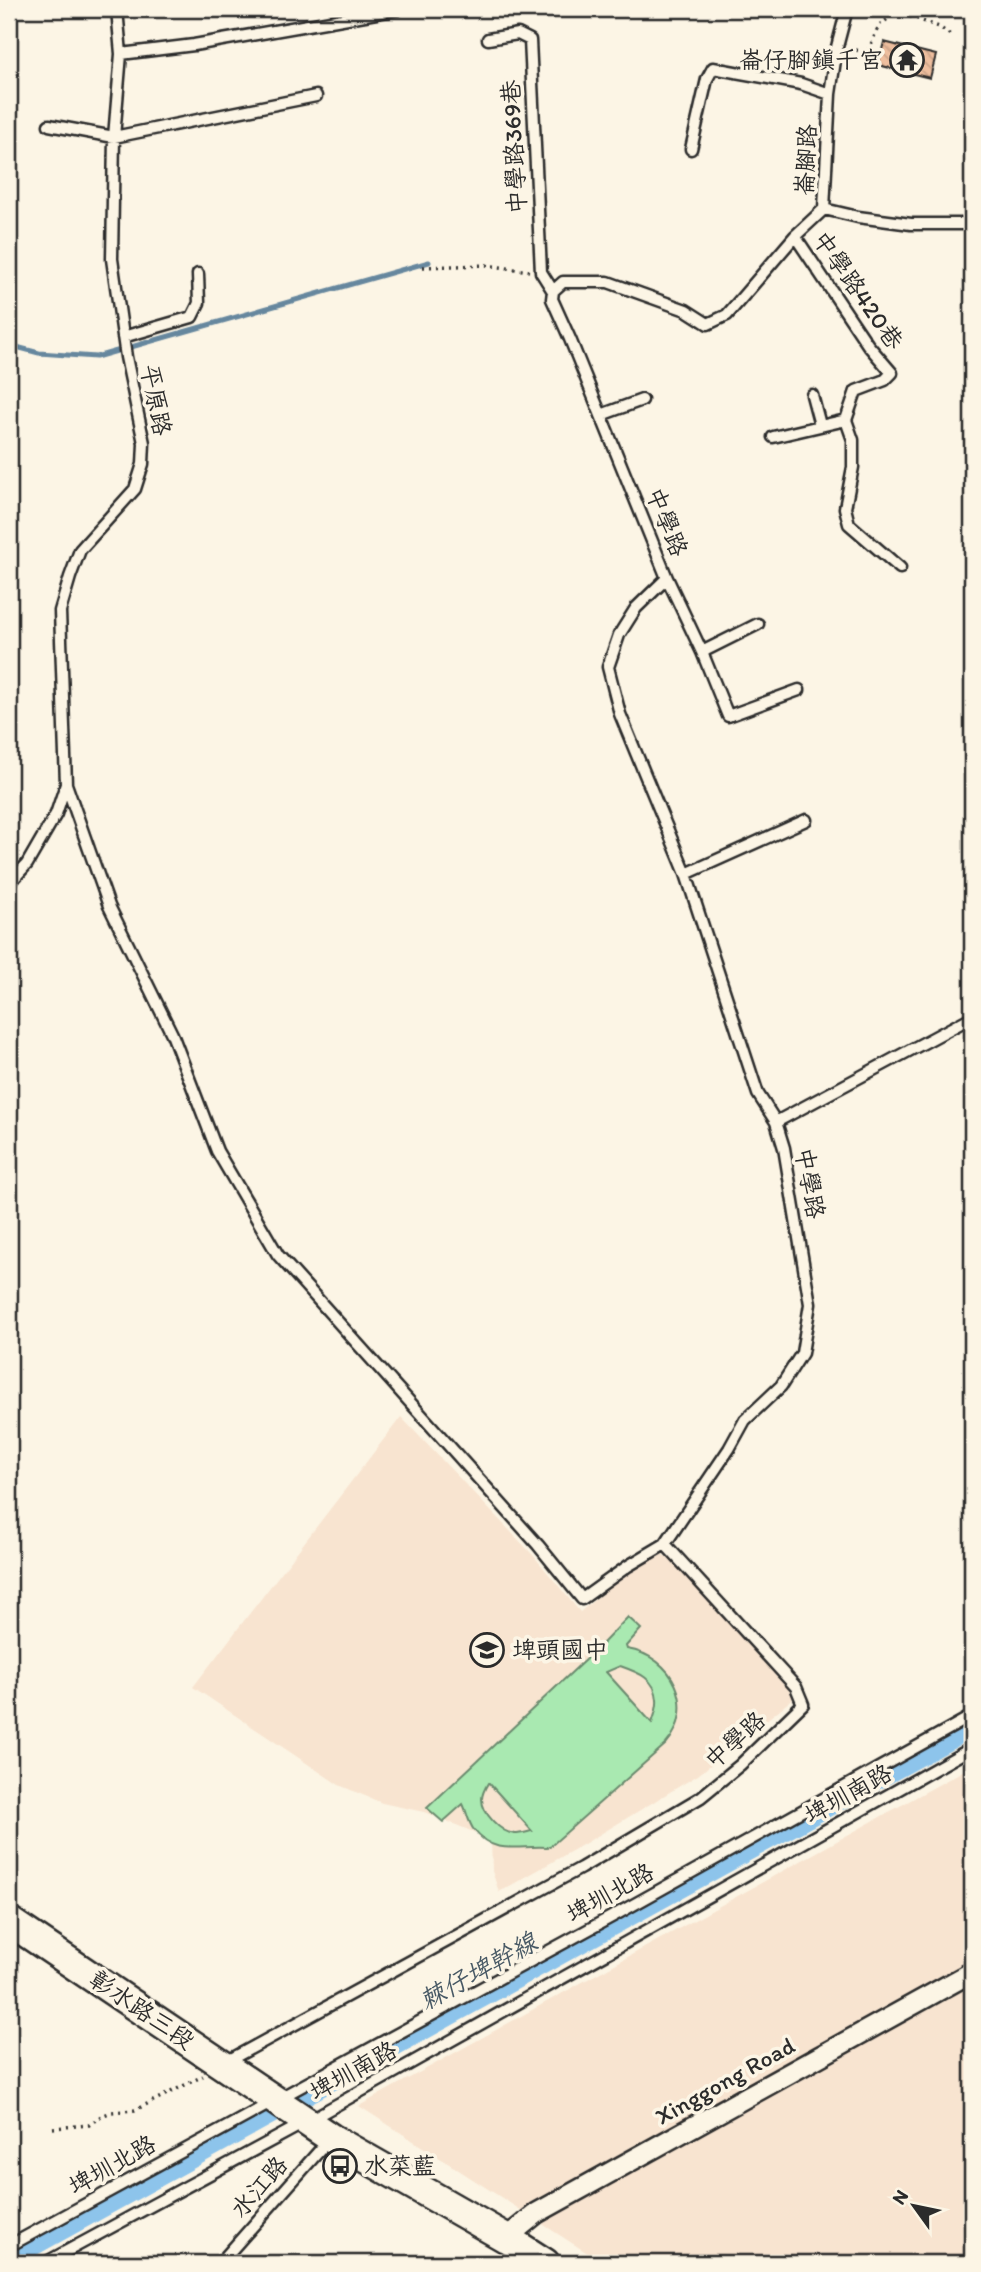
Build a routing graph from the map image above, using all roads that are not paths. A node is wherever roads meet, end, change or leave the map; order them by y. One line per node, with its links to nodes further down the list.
1 (117, 9): 5 (lane, 平原路)
2 (399, 9): 5 (lane)
3 (847, 9): 6 (lane, 崙腳路)
4 (488, 38): 15 (lane, 中學路369巷)
5 (121, 54): 9 (lane, 平原路)
6 (830, 94): 10 (lane); 11 (lane, 崙腳路)
7 (316, 96): 9 (lane)
8 (49, 125): 9 (lane)
9 (114, 137): 16 (lane, 平原路)
10 (691, 149)
11 (824, 208): 12 (lane, 崙腳路); 13 (lane)
12 (972, 224)
13 (795, 236): 15 (lane); 20 (lane, 中學路420巷)
14 (198, 274): 16 (lane)
15 (553, 291): 19 (lane, 中學路)
16 (123, 337): 28 (lane, 平原路)
17 (812, 395): 21 (lane)
18 (642, 400): 19 (lane)
19 (601, 415): 24 (lane, 中學路)
20 (846, 420): 21 (lane); 23 (lane)
21 (820, 425): 22 (lane)
22 (773, 437)
23 (900, 568)
24 (667, 578): 26 (lane); 30 (lane, 中學路)
25 (758, 624): 26 (lane)
26 (702, 652): 27 (lane)
27 (799, 690)
28 (66, 784): 31 (lane, 平原路); 34 (lane)
29 (806, 820): 30 (lane)
30 (685, 874): 33 (lane, 中學路)
31 (9, 884)
32 (972, 1017): 33 (lane)
33 (776, 1122): 34 (lane, 中學路)
34 (664, 1544): 39 (lane, 中學路)
35 (972, 1716): 40 (lane, 埤圳北路)
36 (972, 1748): 41 (lane, 埤圳南路)
37 (9, 1921): 39 (main road, 彰水路三段)
38 (972, 1972): 43 (street, Xinggong Road)
39 (223, 2064): 40 (main road, 彰水路三段)
40 (275, 2099): 41 (main road, 彰水路三段); 44 (lane, 埤圳北路)
41 (306, 2122): 42 (main road, 彰水路三段); 45 (lane, 埤圳南路)
42 (331, 2138): 43 (main road, 彰水路三段); 46 (lane, 水江路)
43 (506, 2238): 47 (main road, 彰水路三段)
44 (9, 2246)
45 (45, 2263)
46 (220, 2263)
47 (545, 2263)

